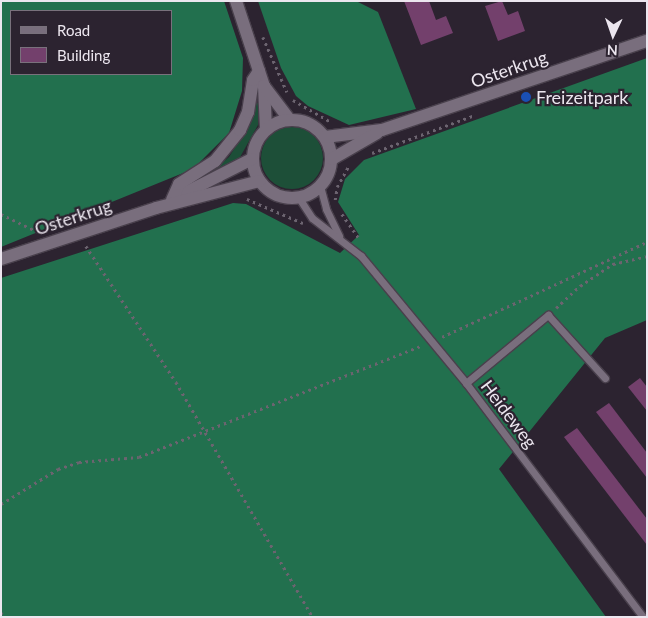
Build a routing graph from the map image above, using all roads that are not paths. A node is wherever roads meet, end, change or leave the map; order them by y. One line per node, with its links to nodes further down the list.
1 (236, 1): 3 (main road)
2 (647, 41): 7 (main road, Osterkrug)
3 (259, 71): 4 (main road); 14 (main road)
4 (264, 86): 5 (main road); 6 (main road)
5 (288, 119): 6 (main road); 8 (main road)
6 (266, 128): 10 (main road)
7 (382, 130): 8 (main road, Osterkrug); 9 (main road, Osterkrug)
8 (325, 137): 9 (main road)
9 (332, 158): 12 (main road)
10 (252, 159): 11 (main road); 14 (main road, Osterkrug)
11 (260, 181): 13 (main road); 15 (main road, Osterkrug)
12 (320, 186): 13 (main road); 16 (lane, Heideweg)
13 (299, 198): 16 (lane, Heideweg)
14 (172, 200): 15 (main road, Osterkrug)
15 (156, 208): 17 (main road, Osterkrug)
16 (340, 238): 19 (lane, Heideweg)
17 (1, 259)
18 (605, 378): 19 (lane)
19 (466, 384): 20 (lane, Heideweg)
20 (643, 617)

